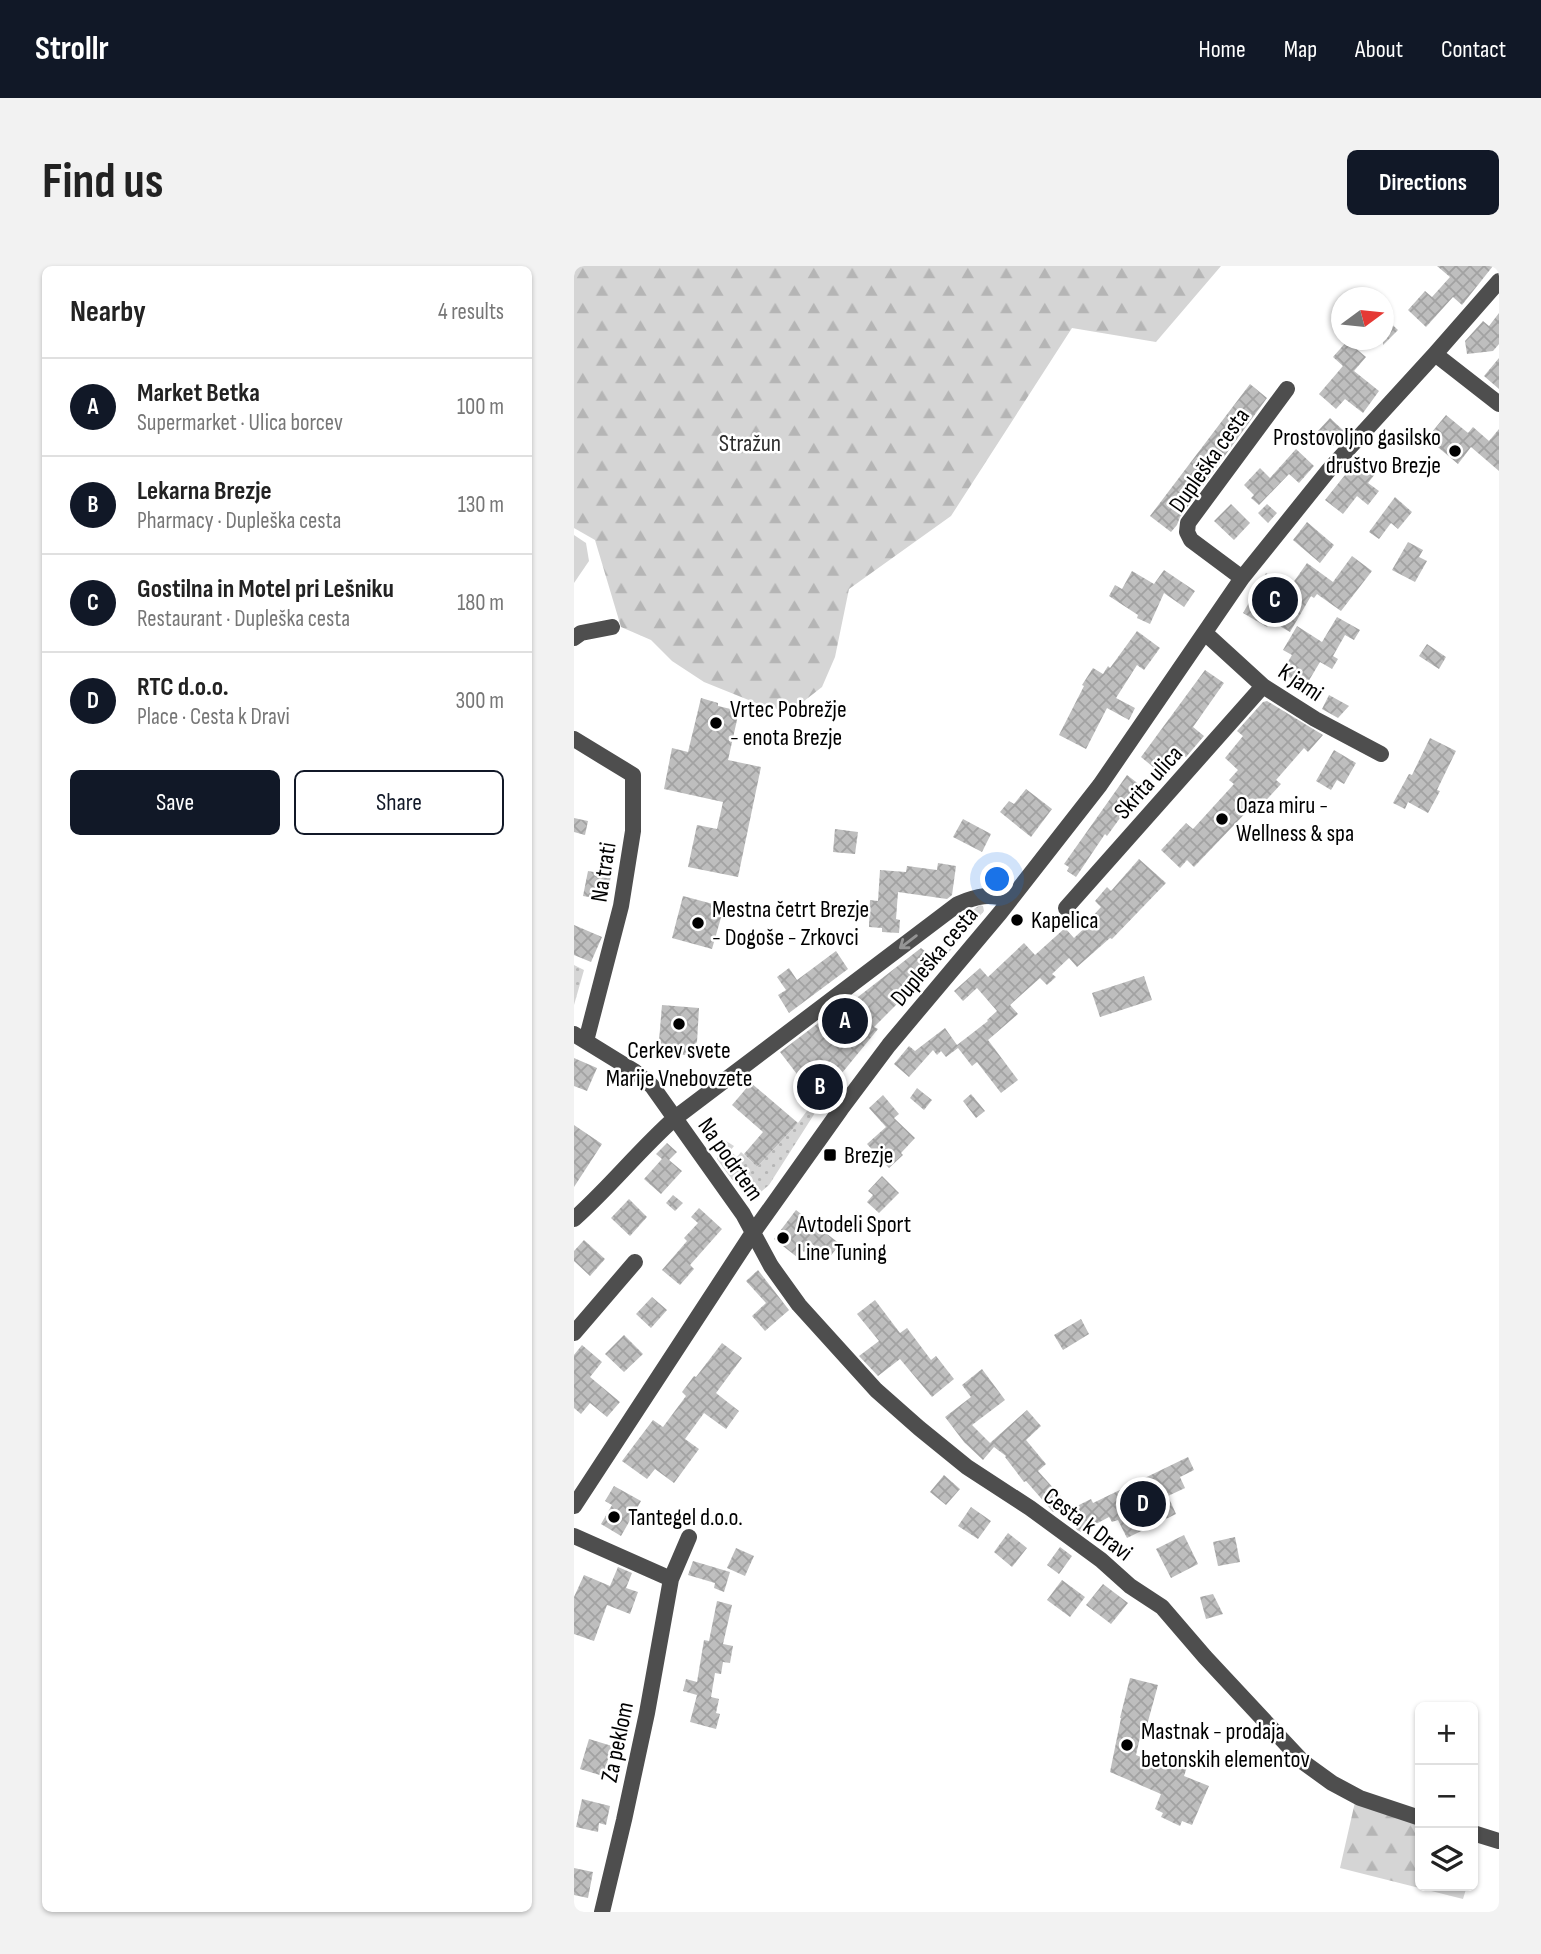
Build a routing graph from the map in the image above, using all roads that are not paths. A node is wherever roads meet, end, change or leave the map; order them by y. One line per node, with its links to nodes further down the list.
1 (1499, 281): 2 (street, Dupleška cesta)
2 (1435, 354): 4 (street); 5 (street, Dupleška cesta)
3 (1287, 389): 5 (street, Dupleška cesta)
4 (1499, 404)
5 (1242, 578): 7 (street, Dupleška cesta)
6 (612, 627): 8 (street)
7 (1205, 633): 9 (street, K jami); 12 (street, Dupleška cesta)
8 (574, 638)
9 (1264, 686): 11 (street, K jami); 13 (street, Skrita ulica)
10 (574, 739): 14 (street, Na trati)
11 (1381, 754)
12 (1010, 899): 15 (street, one-way to 15); 17 (street, Dupleška cesta)
13 (1066, 908)
14 (580, 1037): 15 (street, Na podrtem)
15 (675, 1118): 16 (street); 17 (street, Na podrtem)
16 (574, 1219)
17 (752, 1234): 20 (street, Dupleška cesta); 24 (street, Cesta k Dravi)
18 (635, 1262): 19 (street)
19 (574, 1333)
20 (574, 1506)
21 (574, 1536): 23 (street)
22 (689, 1537): 23 (street, Za peklom)
23 (671, 1579): 27 (street, Za peklom)
24 (1415, 1816)
25 (1478, 1835): 26 (street)
26 (1499, 1841)
27 (602, 1912)

